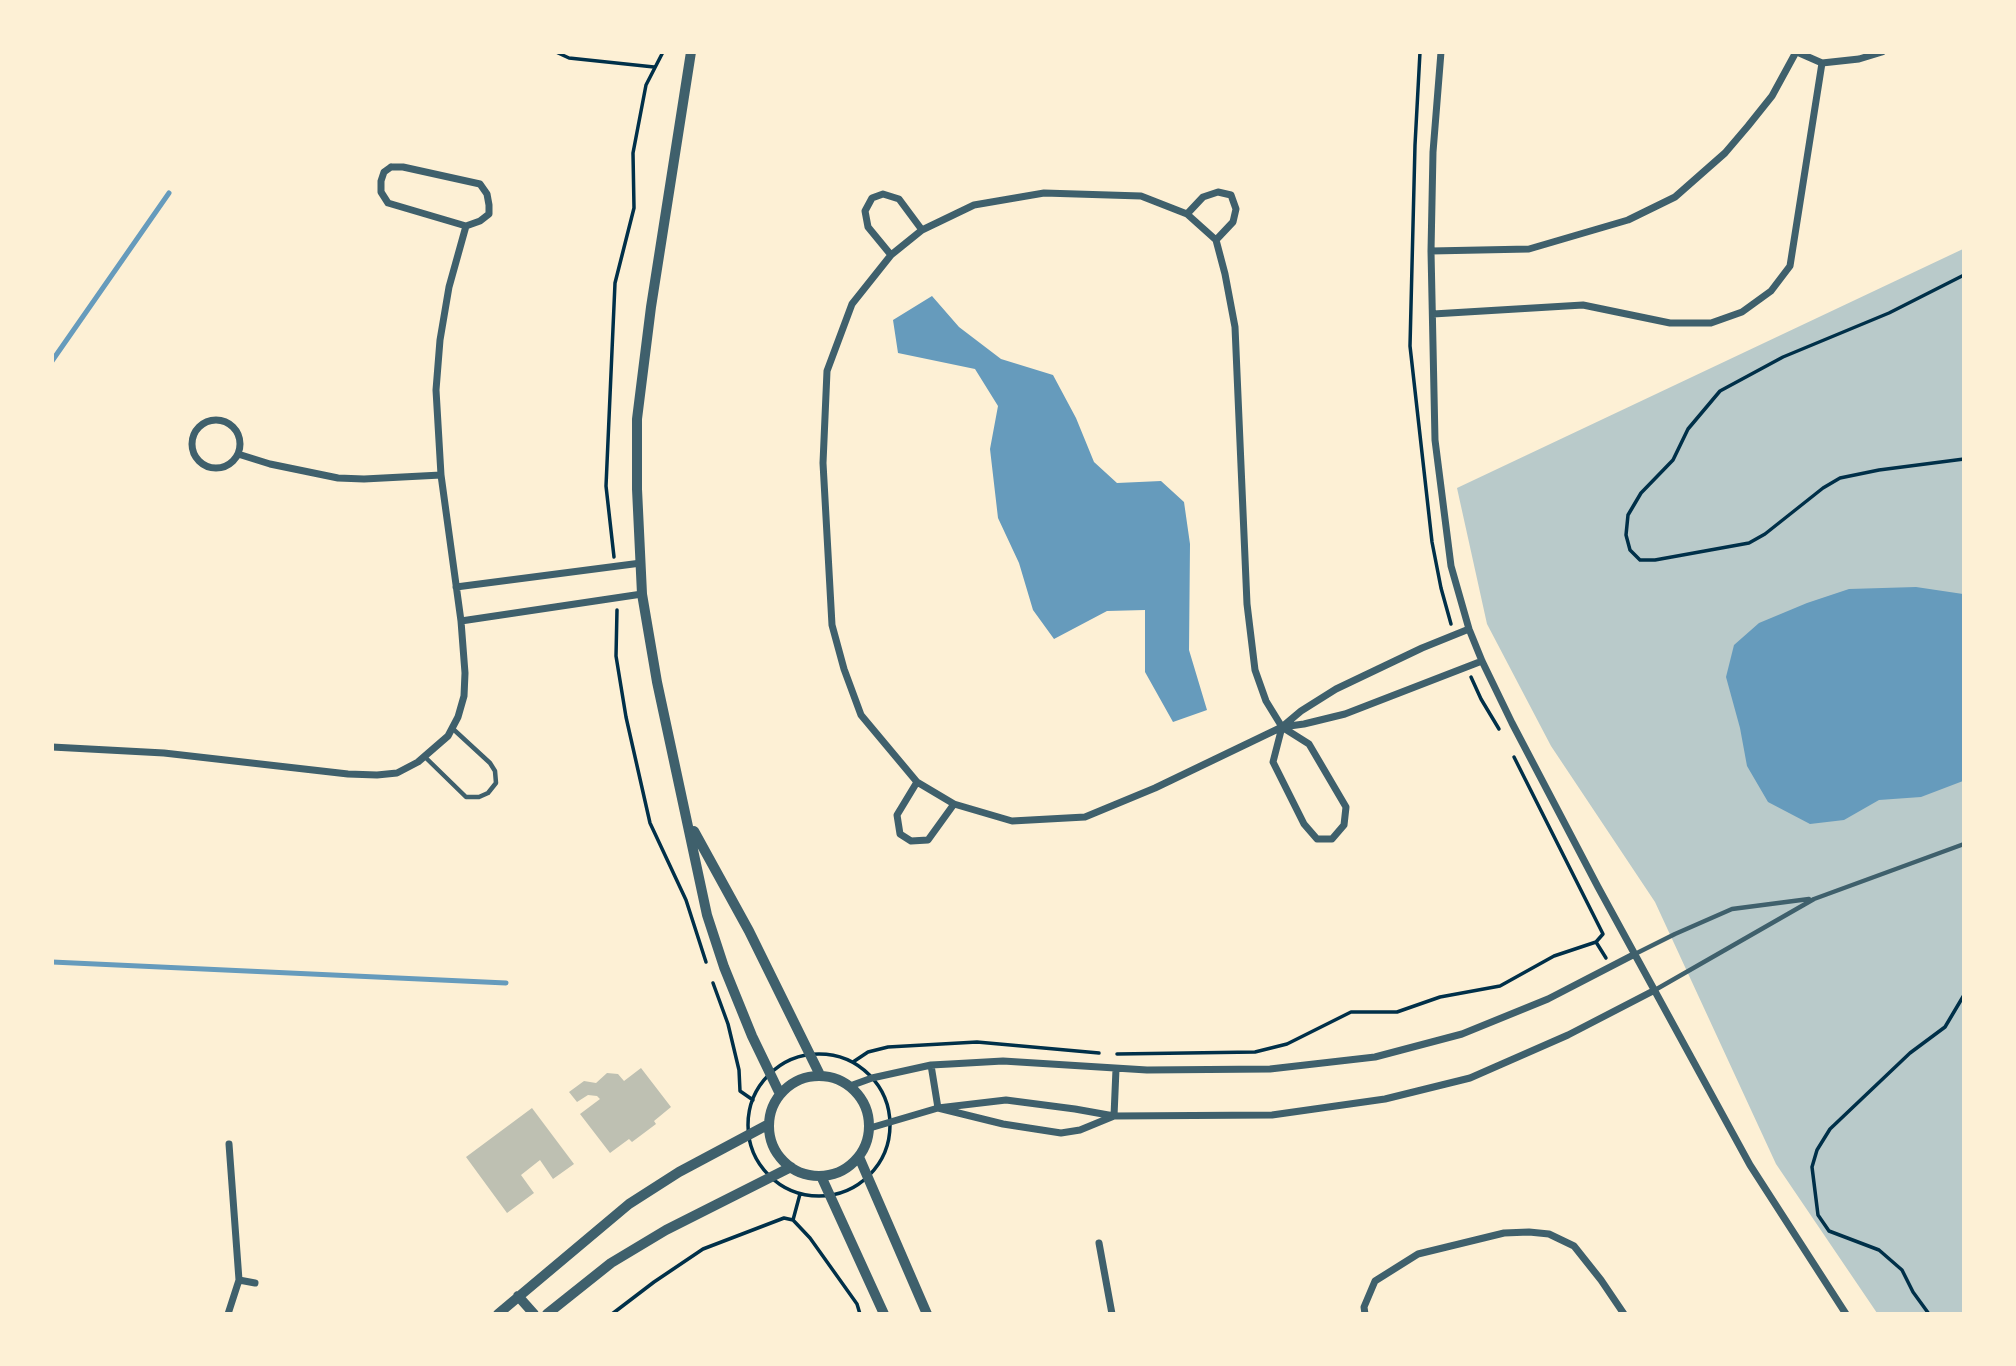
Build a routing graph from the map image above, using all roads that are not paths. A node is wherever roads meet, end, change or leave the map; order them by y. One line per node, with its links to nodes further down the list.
1 (691, 52): 15 (street)
2 (1441, 52): 10 (street)
3 (1797, 52): 5 (street); 10 (street)
4 (1882, 52): 5 (street)
5 (1822, 63): 12 (street)
6 (1187, 214): 8 (street); 9 (street); 9 (street)
7 (466, 226): 7 (street); 14 (street)
8 (922, 230): 11 (street); 11 (street)
9 (1216, 240): 21 (street)
10 (1431, 251): 12 (street)
11 (891, 254): 25 (street)
12 (1433, 314): 19 (street)
13 (238, 454): 13 (street); 14 (street)
14 (441, 475): 16 (street)
15 (641, 563): 16 (street); 17 (street)
16 (456, 587): 18 (street)
17 (642, 594): 18 (street); 27 (street)
18 (461, 621): 22 (street)
19 (1469, 629): 20 (street); 21 (street)
20 (1482, 661): 21 (street); 30 (street)
21 (1282, 727): 21 (street); 26 (street)
22 (452, 728): 24 (street); 24 (lane)
23 (52, 747): 24 (street)
24 (425, 756)
25 (917, 782): 26 (street); 26 (street)
26 (954, 804)
27 (688, 819): 34 (street); 36 (street)
28 (1964, 844): 29 (lane)
29 (1814, 899): 30 (lane); 31 (lane)
30 (1635, 954): 31 (street); 33 (street)
31 (1655, 990): 38 (street); 58 (street)
32 (931, 1065): 33 (street); 35 (street); 37 (street)
33 (1116, 1069): 38 (street)
34 (820, 1075): 35 (street); 36 (street)
35 (850, 1086): 40 (street)
36 (780, 1094): 39 (street)
37 (939, 1108): 38 (street); 38 (street); 40 (street)
38 (1114, 1116)
39 (769, 1124): 43 (street); 48 (street)
40 (870, 1128): 42 (street)
41 (229, 1144): 46 (street)
42 (859, 1157): 44 (street); 54 (street)
43 (791, 1167): 44 (street); 52 (street)
44 (821, 1176): 53 (street)
45 (1098, 1244): 55 (street)
46 (239, 1280): 47 (street); 49 (street)
47 (255, 1283)
48 (518, 1296): 50 (street); 51 (street)
49 (228, 1314)
50 (498, 1314)
51 (534, 1314)
52 (547, 1314)
53 (884, 1314)
54 (927, 1314)
55 (1112, 1314)
56 (1364, 1314): 57 (street)
57 (1624, 1314)
58 (1846, 1314)

